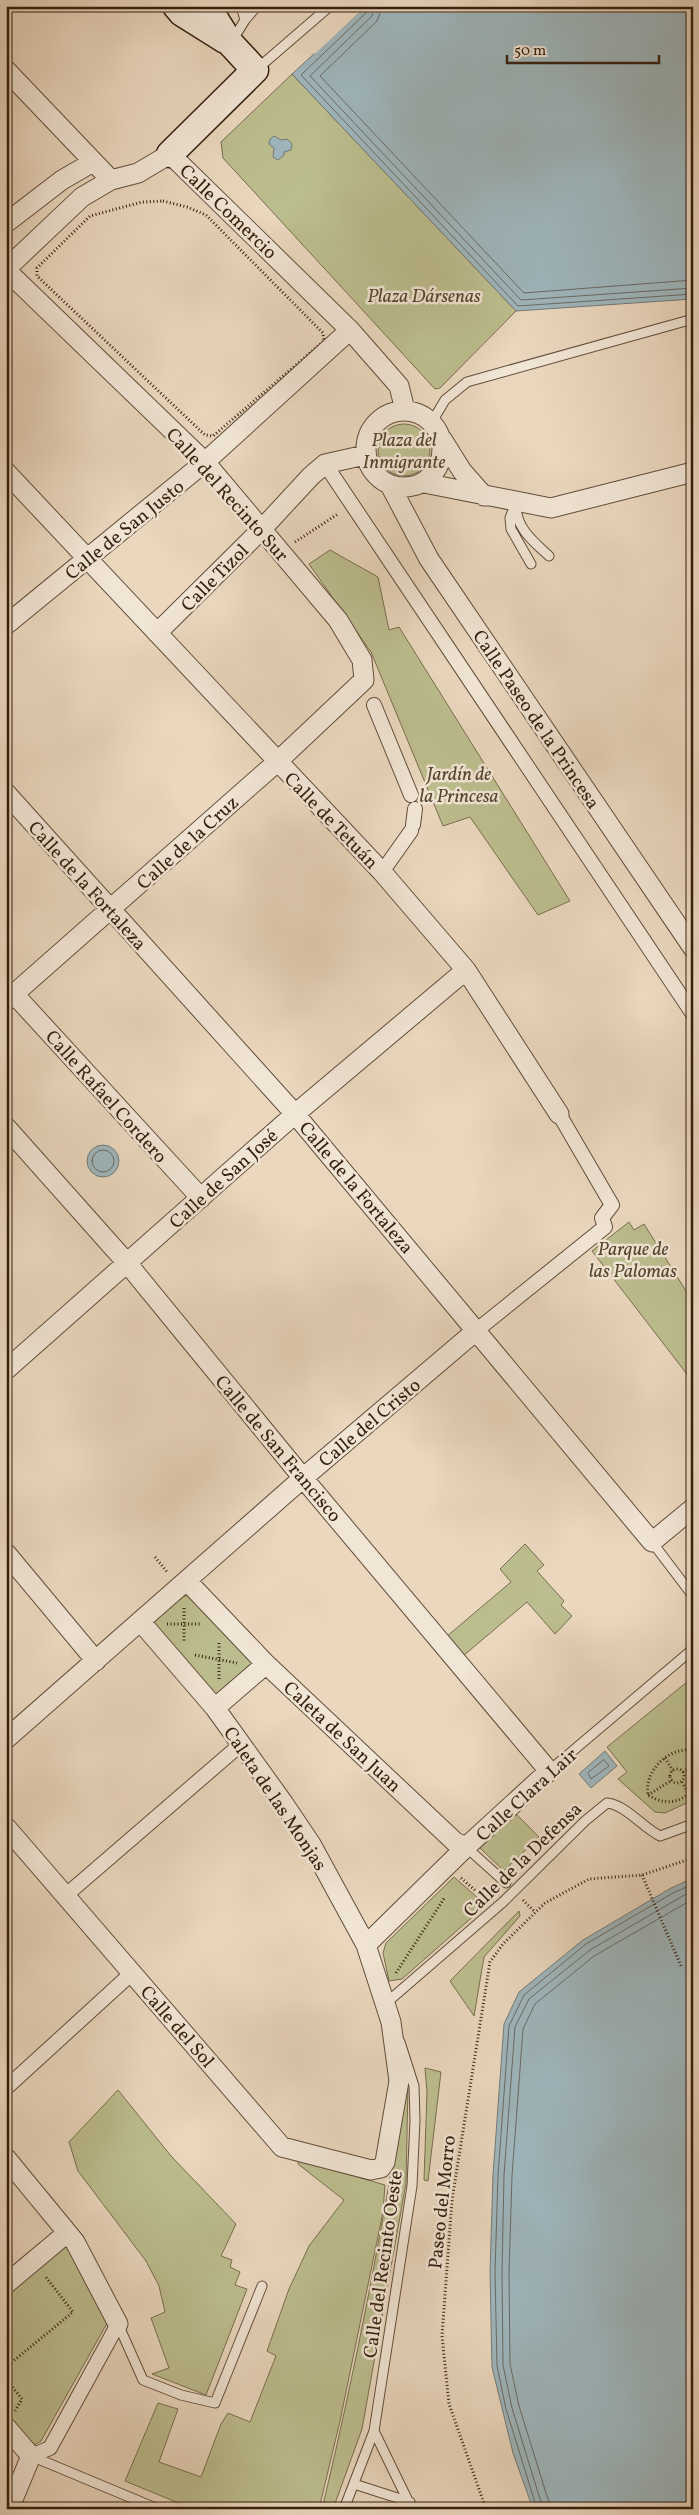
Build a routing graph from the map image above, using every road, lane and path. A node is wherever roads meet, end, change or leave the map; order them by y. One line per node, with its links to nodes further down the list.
1 (176, 6): 7 (main road)
2 (207, 6): 7 (main road)
3 (241, 6): 6 (lane)
4 (257, 6): 6 (lane)
5 (330, 6): 9 (lane)
6 (245, 20): 7 (lane)
7 (230, 43): 9 (main road)
8 (6, 70): 11 (street)
9 (255, 70): 10 (main road)
10 (170, 154): 12 (street, Calle Comercio); 17 (street, Calle Comercio)
11 (93, 162): 12 (street); 14 (street)
12 (110, 180): 15 (street, Calle Comercio)
13 (206, 215): 13 (path)
14 (6, 223)
15 (6, 270): 21 (street, Calle del Recinto Sur)
16 (693, 319): 19 (lane)
17 (350, 330): 18 (street, Calle Comercio); 21 (street, Calle de San Justo)
18 (405, 410): 19 (street); 20 (street)
19 (436, 430): 25 (street); 27 (street)
20 (365, 455): 22 (street, Calle Tizol); 26 (street)
21 (205, 462): 30 (street, Calle del Recinto Sur); 33 (street, Calle de San Justo)
22 (325, 464): 29 (street); 30 (street, Calle Tizol)
23 (6, 472): 33 (street, Calle de Tetuán)
24 (693, 472): 28 (street)
25 (424, 483): 26 (street); 27 (street)
26 (390, 485): 44 (street, Calle Paseo de la Princesa)
27 (484, 496): 28 (street)
28 (516, 503): 32 (lane); 34 (lane)
29 (352, 505): 31 (path); 47 (street)
30 (261, 530): 36 (street, Calle Tizol); 37 (street, Calle del Recinto Sur)
31 (286, 548)
32 (549, 556)
33 (88, 558): 35 (street, Calle de San Justo); 36 (street, Calle de Tetuán)
34 (531, 564)
35 (6, 625)
36 (157, 633): 38 (street, Calle de Tetuán)
37 (364, 680): 38 (street, Calle de la Cruz); 40 (street, Calle del Recinto Sur)
38 (277, 762): 42 (street, Calle de Tetuán); 43 (street, Calle de la Cruz)
39 (6, 793): 43 (street, Calle de la Fortaleza)
40 (411, 795)
41 (415, 809): 42 (street)
42 (382, 872): 45 (street, Calle de Tetuán)
43 (110, 910): 46 (street, Calle de la Cruz); 48 (street, Calle de la Fortaleza)
44 (693, 948)
45 (466, 970): 48 (street, Calle de San José); 49 (street, Calle de Tetuán)
46 (10, 998): 51 (street, Calle Rafael Cordero)
47 (693, 1014)
48 (295, 1114): 51 (street, Calle de San José); 54 (street, Calle de la Fortaleza)
49 (559, 1114): 52 (street, Calle de Tetuán)
50 (6, 1127): 53 (street, Calle de San Francisco)
51 (201, 1198): 53 (street, Calle de San José)
52 (612, 1205): 54 (street, Calle del Cristo)
53 (127, 1262): 55 (street, Calle de San José); 56 (street, Calle de San Francisco)
54 (477, 1330): 56 (street, Calle del Cristo); 58 (street, Calle de la Fortaleza)
55 (6, 1370)
56 (303, 1478): 60 (street, Calle del Cristo); 82 (street, Calle de San Francisco)
57 (693, 1508): 58 (street)
58 (652, 1542): 61 (lane, Calle de la Fortaleza)
59 (6, 1554): 71 (street)
60 (187, 1581): 63 (street, Calle del Cristo); 74 (street, Caleta de San Juan)
61 (693, 1596)
62 (184, 1605): 64 (path)
63 (140, 1621): 71 (street, Calle del Cristo); 76 (street, Caleta de las Monjas)
64 (184, 1622): 65 (path); 66 (path); 69 (path)
65 (166, 1624)
66 (202, 1624)
67 (219, 1634): 72 (path)
68 (693, 1649): 82 (lane, Calle Clara Lair)
69 (184, 1652)
70 (192, 1654): 72 (path)
71 (96, 1661): 77 (street, Calle del Cristo)
72 (219, 1661): 73 (path); 75 (path)
73 (238, 1663)
74 (266, 1664): 76 (street, Caleta de las Monjas); 91 (street, Caleta de San Juan)
75 (219, 1688)
76 (215, 1708): 78 (street, Caleta de las Monjas)
77 (6, 1739)
78 (240, 1745): 97 (street); 99 (street, Caleta de las Monjas)
79 (693, 1750): 80 (path)
80 (664, 1758): 83 (path); 88 (path)
81 (693, 1765): 84 (path)
82 (549, 1771): 91 (street, Calle Clara Lair)
83 (673, 1771): 84 (path); 85 (path)
84 (683, 1772): 86 (path)
85 (672, 1780): 86 (path); 88 (path)
86 (682, 1782): 87 (path)
87 (692, 1793): 88 (path)
88 (648, 1795)
89 (693, 1824): 98 (lane, Calle de la Defensa, bridge)
90 (6, 1827): 97 (street, Calle del Sol)
91 (466, 1847): 95 (lane, Caleta de San Juan); 99 (street, Calle Clara Lair)
92 (693, 1858): 93 (path, Paseo del Morro)
93 (642, 1875): 100 (path); 120 (path, Paseo del Morro)
94 (457, 1880): 98 (path)
95 (506, 1883)
96 (446, 1895): 102 (path)
97 (65, 1896): 101 (street, Calle del Sol)
98 (499, 1905): 102 (lane, Calle de la Defensa)
99 (366, 1945): 102 (street, Caleta de las Monjas)
100 (681, 1966)
101 (132, 1972): 103 (street); 105 (street, Calle del Sol)
102 (391, 2007): 105 (street, Caleta de las Monjas); 113 (lane, Calle del Recinto Oeste)
103 (6, 2088)
104 (6, 2158): 106 (street)
105 (382, 2168)
106 (67, 2233): 107 (street); 110 (street)
107 (34, 2260): 108 (street); 111 (path)
108 (6, 2284)
109 (262, 2286): 110 (lane)
110 (118, 2324): 114 (street)
111 (6, 2367)
112 (6, 2427): 114 (street)
113 (374, 2431): 115 (lane, Calle del Recinto Oeste); 116 (lane)
114 (31, 2456): 117 (street); 118 (lane)
115 (354, 2484): 116 (lane); 119 (lane, Calle del Recinto Oeste)
116 (411, 2505)
117 (9, 2509)
118 (158, 2509)
119 (344, 2509)
120 (486, 2509)

